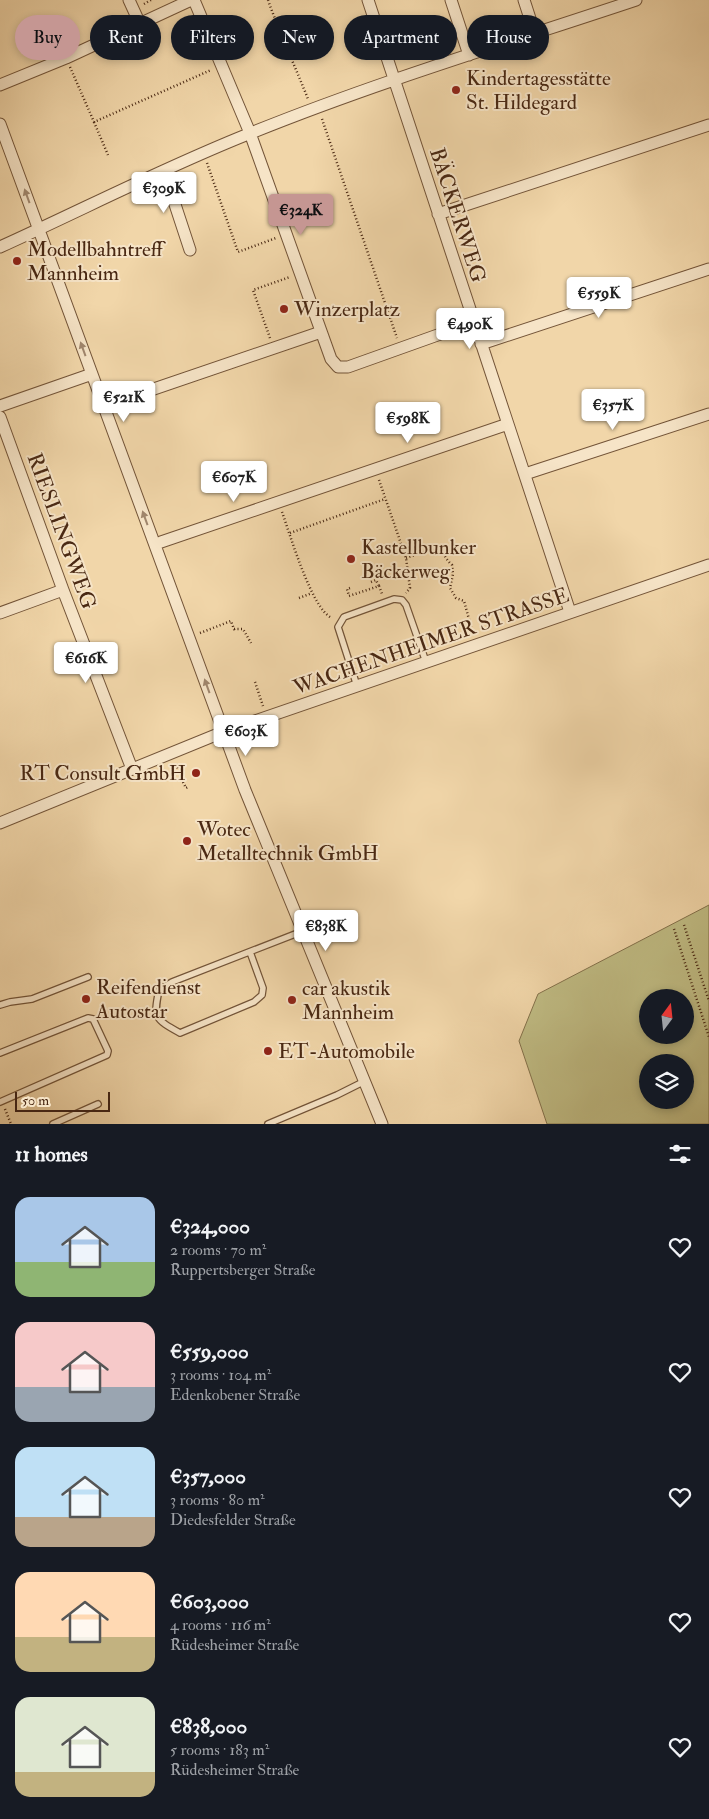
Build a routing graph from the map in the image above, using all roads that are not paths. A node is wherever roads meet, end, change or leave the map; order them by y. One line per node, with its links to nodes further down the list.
1 (129, 0): 8 (street)
2 (192, 0): 9 (street); 19 (street)
3 (368, 0): 15 (street, BÄCKERWEG)
4 (451, 0): 13 (street)
5 (524, 0): 10 (street)
6 (636, 0): 7 (street)
7 (601, 6): 11 (street)
8 (136, 15)
9 (160, 15)
10 (529, 15)
11 (549, 28)
12 (90, 47): 16 (street)
13 (467, 47)
14 (467, 56): 15 (street)
15 (394, 80): 19 (street); 21 (street, BÄCKERWEG)
16 (0, 85)
17 (0, 124): 22 (street, one-way to 17)
18 (709, 125): 21 (street)
19 (250, 133): 20 (street); 27 (street)
20 (164, 171): 22 (street); 24 (street)
21 (438, 214): 26 (street, BÄCKERWEG)
22 (39, 229): 23 (street); 29 (street, one-way to 22)
23 (0, 247)
24 (190, 250)
25 (709, 270): 28 (street)
26 (474, 322): 27 (street); 28 (street, BÄCKERWEG)
27 (321, 332): 31 (street)
28 (482, 344): 34 (street, BÄCKERWEG)
29 (92, 374): 30 (street); 31 (street)
30 (0, 406)
31 (104, 406): 43 (street, one-way to 31)
32 (709, 414): 35 (street)
33 (0, 417): 38 (street, RIESLINGWEG)
34 (508, 424): 35 (street, BÄCKERWEG); 36 (street)
35 (525, 474): 39 (street, BÄCKERWEG)
36 (160, 542)
37 (709, 565): 39 (street, WACHENHEIMER STRASSE)
38 (64, 590): 40 (street); 44 (street, RIESLINGWEG)
39 (570, 612): 41 (street, WACHENHEIMER STRASSE)
40 (0, 613)
41 (426, 662): 42 (street, WACHENHEIMER STRASSE); 42 (lane)
42 (357, 686): 43 (street, WACHENHEIMER STRASSE)
43 (223, 732): 44 (street, WACHENHEIMER STRASSE); 46 (street)
44 (132, 770): 45 (street, WACHENHEIMER STRASSE)
45 (0, 823)
46 (303, 931): 47 (lane); 51 (street)
47 (250, 952): 47 (lane)
48 (88, 976): 49 (lane)
49 (0, 1005)
50 (0, 1053): 52 (lane)
51 (365, 1081): 55 (lane); 56 (street)
52 (0, 1102)
53 (98, 1104): 54 (lane)
54 (57, 1123)
55 (268, 1124)
56 (382, 1124)

